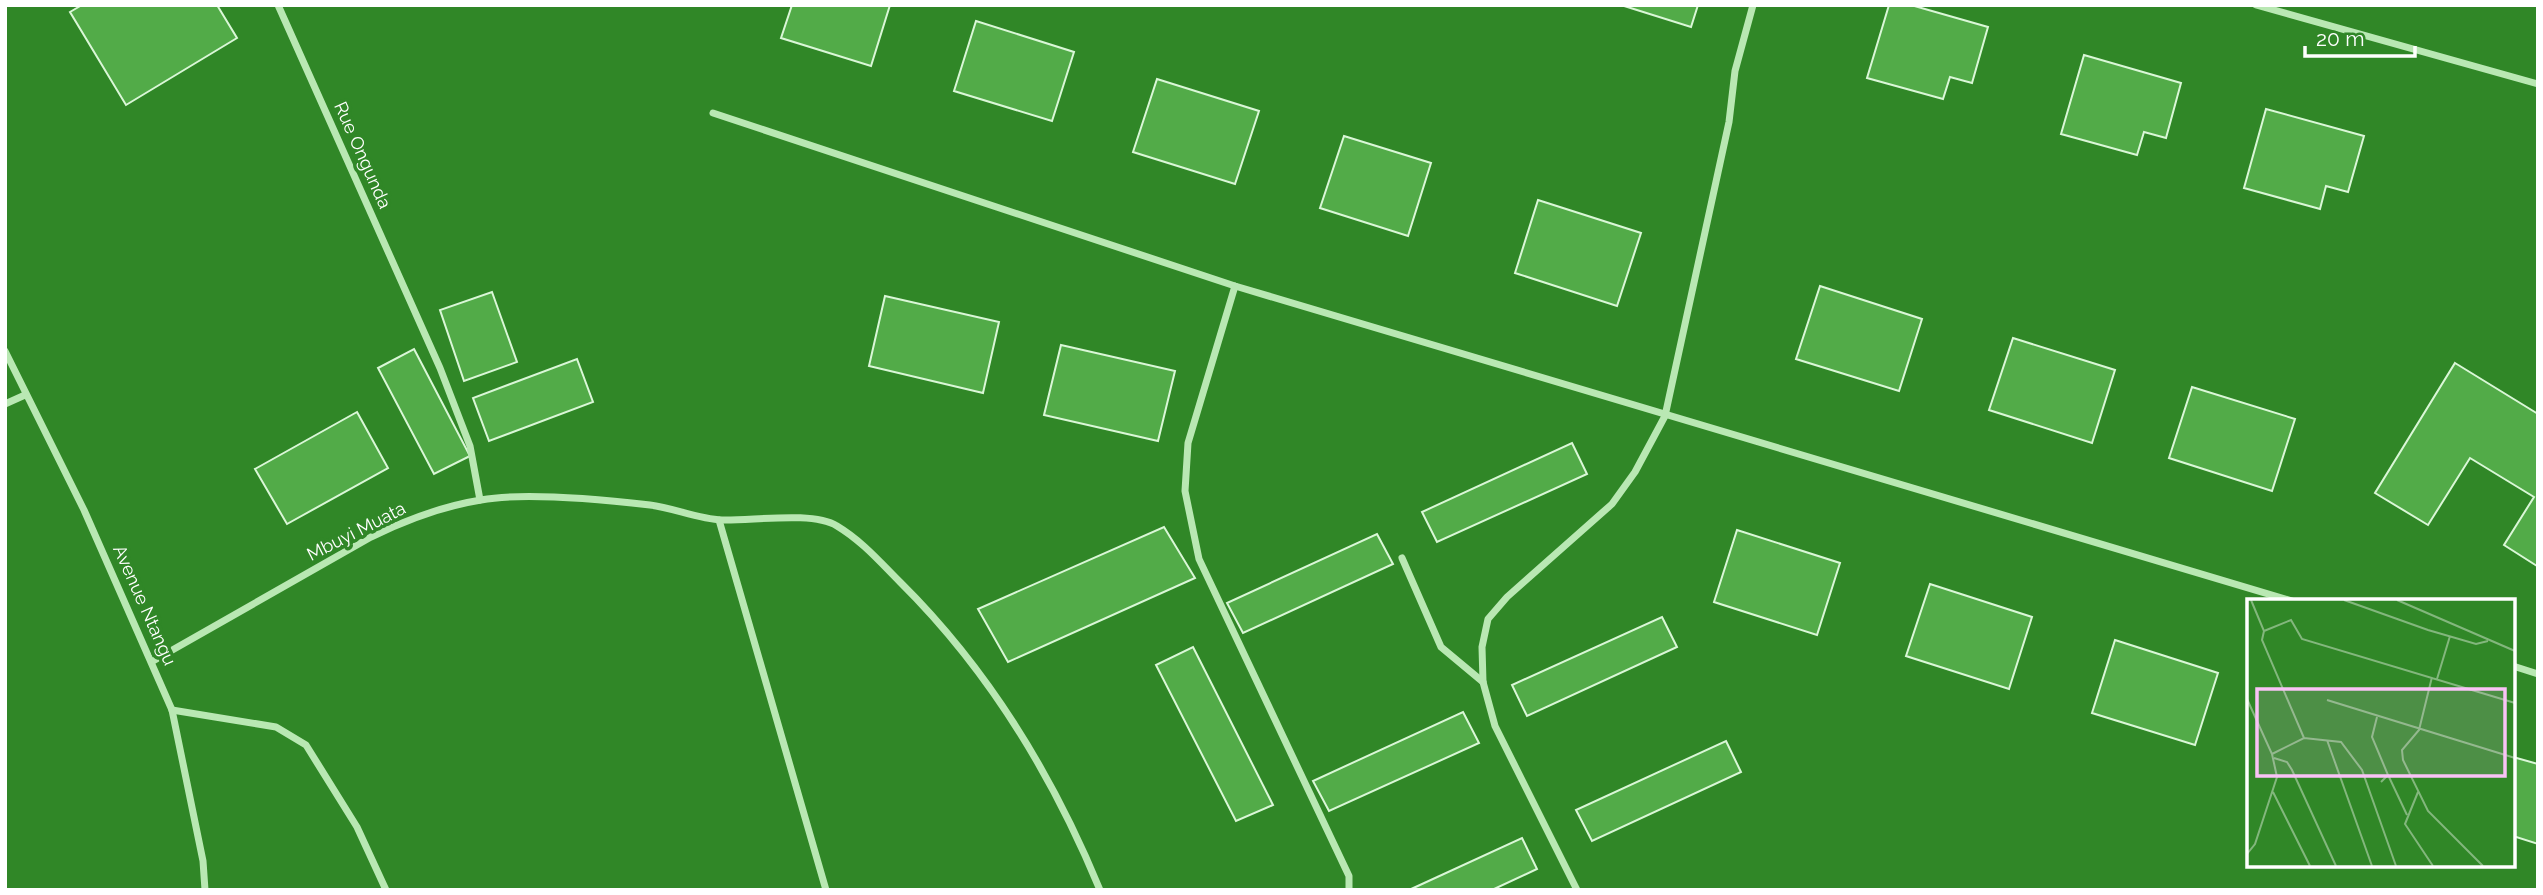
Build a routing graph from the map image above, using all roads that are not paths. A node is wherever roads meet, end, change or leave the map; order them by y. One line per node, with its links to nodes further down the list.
1 (278, 5): 11 (street, Rue Ongunda)
2 (1753, 5): 10 (street)
3 (2256, 5): 4 (street)
4 (2538, 85)
5 (713, 113): 6 (street)
6 (1235, 286): 10 (street); 24 (street)
7 (5, 351): 8 (street, Avenue Ntangu)
8 (25, 395): 9 (street); 15 (street, Avenue Ntangu)
9 (5, 404)
10 (1665, 416): 14 (street); 18 (street)
11 (480, 500): 12 (street, Mbuyi Muata); 15 (street, Mbuyi Muata)
12 (719, 520): 22 (street); 23 (street, Mbuyi Muata)
13 (1402, 558): 18 (street)
14 (2285, 599)
15 (153, 661): 19 (street, Avenue Ntangu)
16 (2515, 667): 17 (street)
17 (2538, 674)
18 (1483, 682): 25 (street)
19 (172, 710): 20 (street, Avenue Ntangu); 21 (street)
20 (205, 890)
21 (386, 890)
22 (827, 890)
23 (1100, 890)
24 (1349, 890)
25 (1577, 890)

